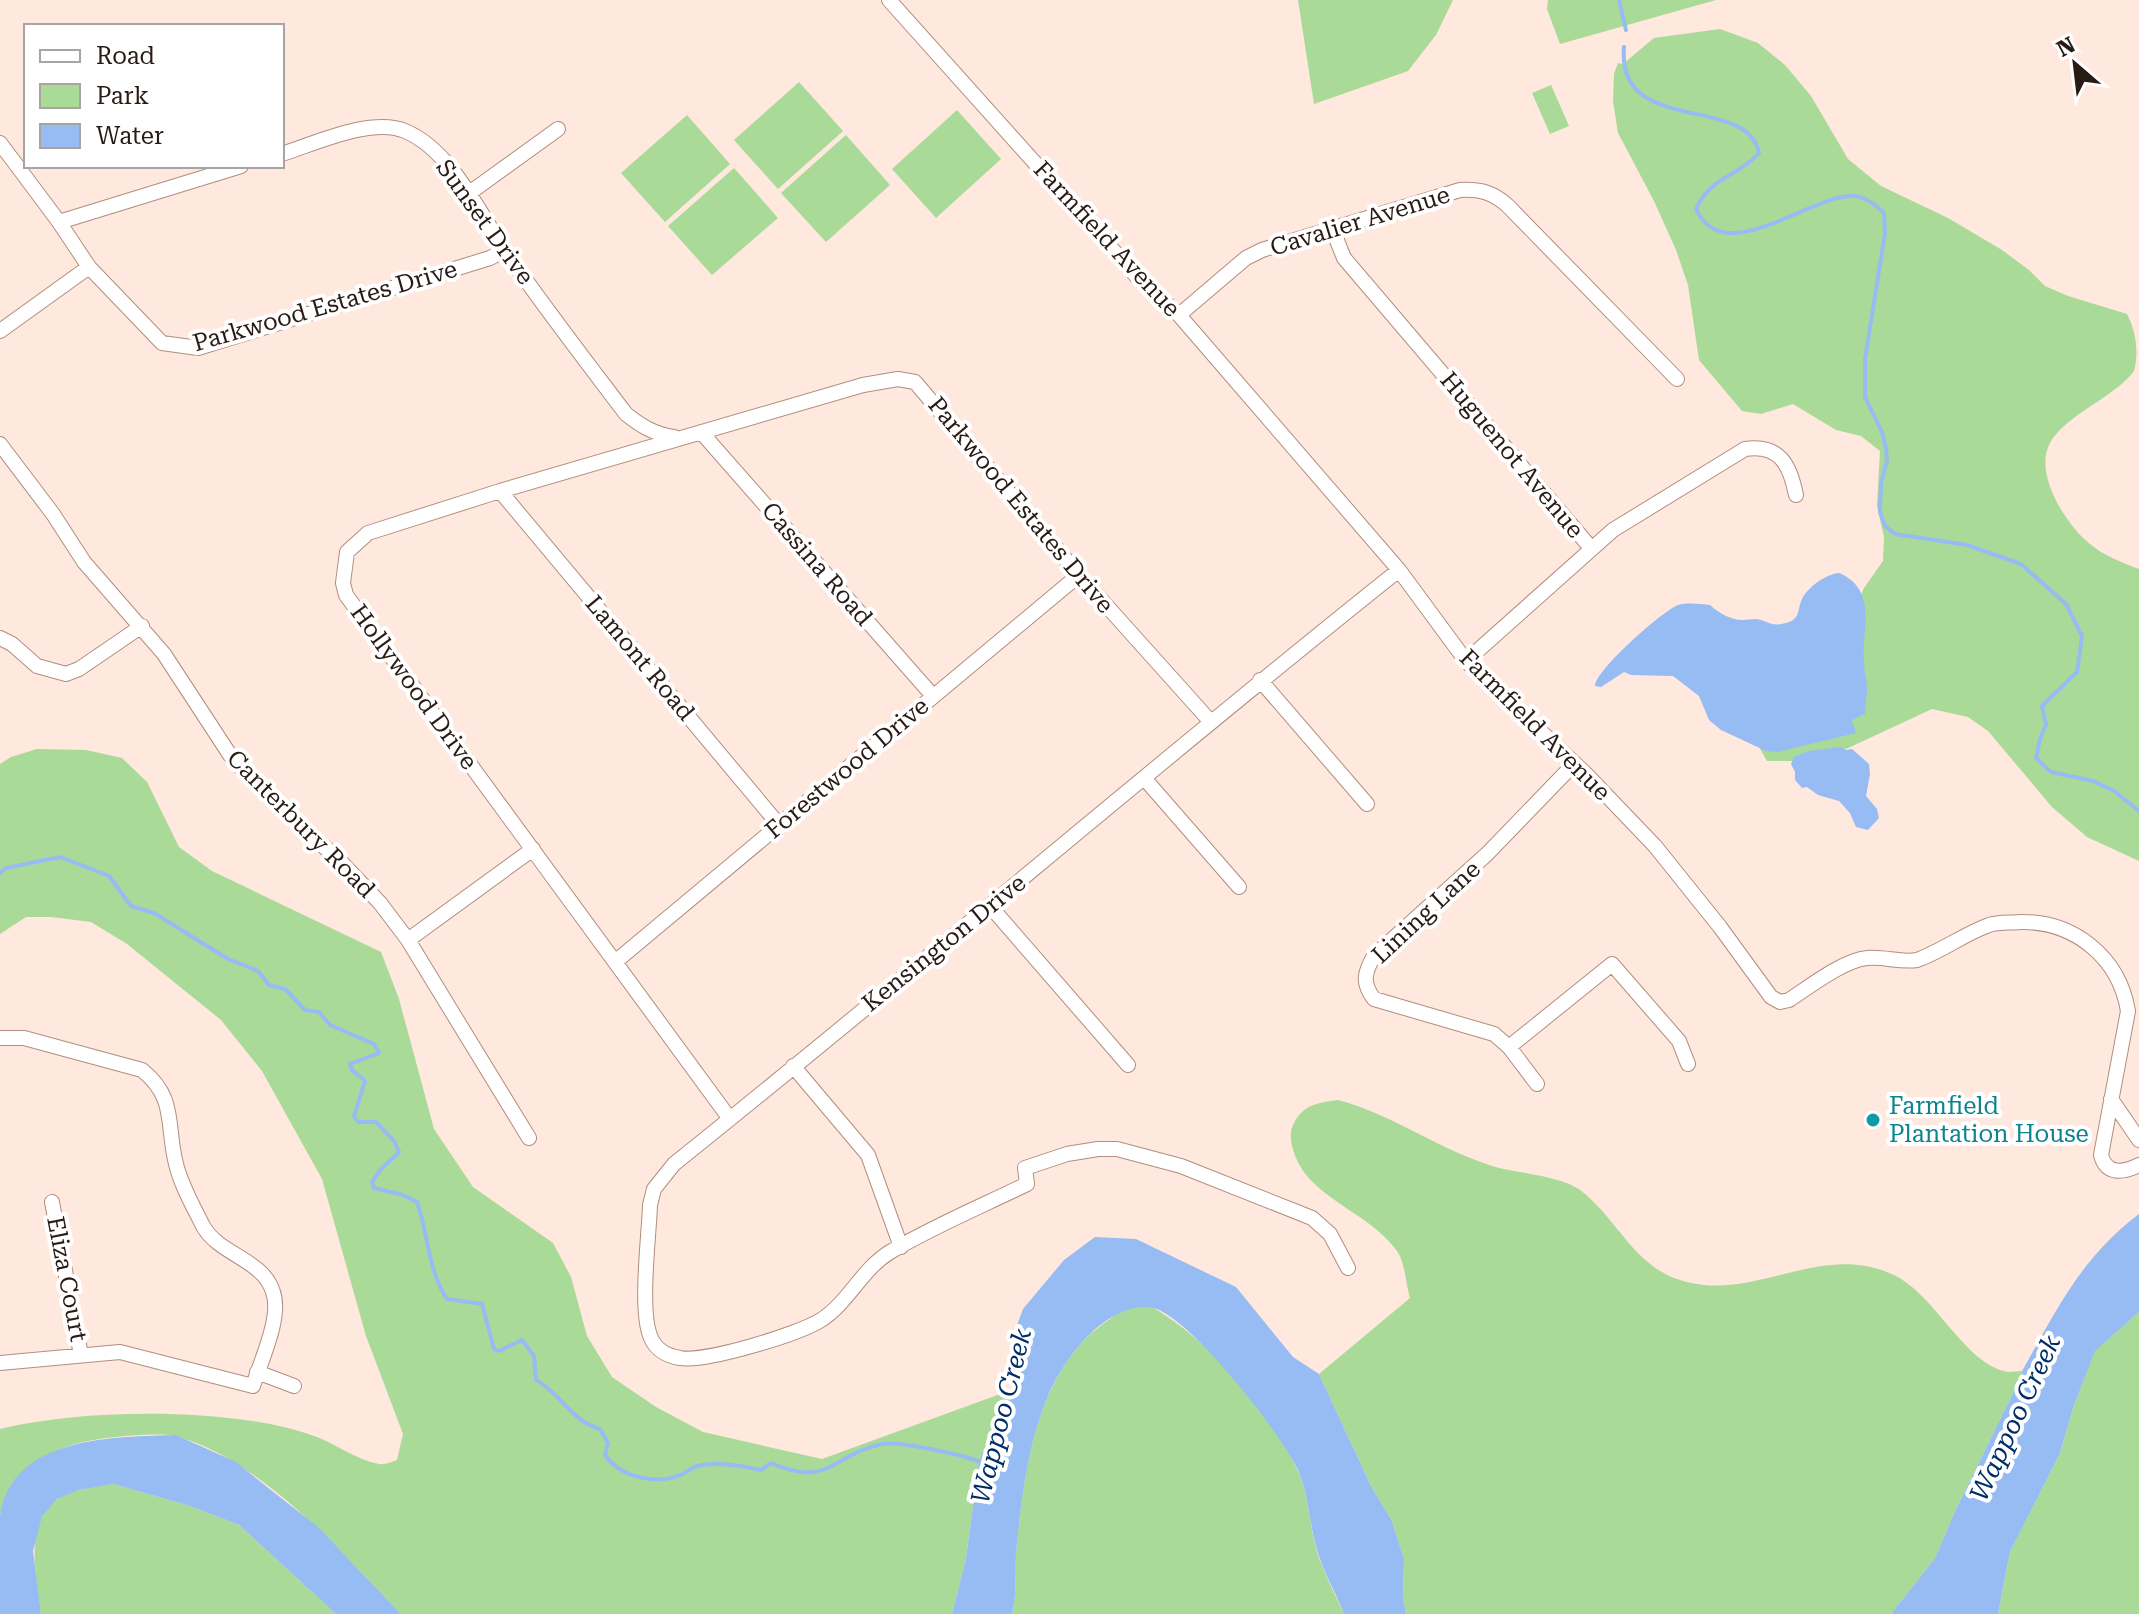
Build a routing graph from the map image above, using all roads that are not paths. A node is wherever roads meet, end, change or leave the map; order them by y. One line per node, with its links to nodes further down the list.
1 (889, 0): 11 (street, Farmfield Avenue)
2 (558, 129): 6 (street)
3 (0, 143): 7 (street, Parkwood Estates Drive)
4 (284, 153): 6 (street, Sunset Drive)
5 (234, 168): 7 (street)
6 (468, 194): 9 (street, Sunset Drive)
7 (59, 222): 10 (street, Parkwood Estates Drive)
8 (1332, 228): 11 (street, Cavalier Avenue); 13 (street, Cavalier Avenue); 19 (street, Huguenot Avenue)
9 (505, 250): 10 (street, Parkwood Estates Drive); 15 (street, Sunset Drive)
10 (89, 267): 12 (street)
11 (1179, 315): 20 (street, Farmfield Avenue)
12 (0, 331)
13 (1677, 379)
14 (701, 432): 15 (street, Hollywood Drive); 21 (street, Parkwood Estates Drive); 26 (street, Cassina Road)
15 (681, 438): 17 (street, Hollywood Drive)
16 (0, 444): 22 (street, Canterbury Road)
17 (500, 491): 31 (street, Lamont Road); 32 (street, Hollywood Drive)
18 (1796, 495): 19 (street)
19 (1591, 548): 24 (street, Huguenot Avenue)
20 (1399, 570): 24 (street, Farmfield Avenue); 25 (street, Kensington Drive)
21 (1079, 575): 26 (street, Forestwood Drive); 27 (street, Parkwood Estates Drive)
22 (142, 626): 23 (street); 35 (street, Canterbury Road)
23 (0, 638)
24 (1466, 661): 28 (street, Farmfield Avenue)
25 (1260, 680): 27 (street, Kensington Drive); 30 (street)
26 (933, 696): 31 (street, Forestwood Drive)
27 (1210, 721): 29 (street, Kensington Drive)
28 (1574, 764): 38 (street, Lining Lane); 43 (street, Farmfield Avenue)
29 (1144, 778): 33 (street); 34 (street, Kensington Drive)
30 (1367, 804)
31 (779, 825): 36 (street, Forestwood Drive)
32 (533, 849): 35 (street); 36 (street, Hollywood Drive)
33 (1239, 887)
34 (990, 906): 40 (street); 41 (street, Kensington Drive)
35 (408, 940): 45 (street, Canterbury Road)
36 (615, 962): 44 (street, Hollywood Drive)
37 (0, 1038): 53 (street)
38 (1509, 1047): 39 (street); 42 (street, Lining Lane)
39 (1688, 1064)
40 (1128, 1065)
41 (793, 1066): 44 (street, Kensington Drive); 49 (street)
42 (1537, 1084)
43 (2111, 1099): 46 (street); 47 (street, Farmfield Avenue)
44 (730, 1119): 49 (street, Kensington Drive)
45 (529, 1138)
46 (2139, 1140)
47 (2139, 1165)
48 (52, 1202): 51 (street, Eliza Court)
49 (901, 1247): 50 (street)
50 (1348, 1268)
51 (81, 1355): 52 (street); 53 (street)
52 (0, 1363)
53 (257, 1372): 54 (street)
54 (294, 1386)

